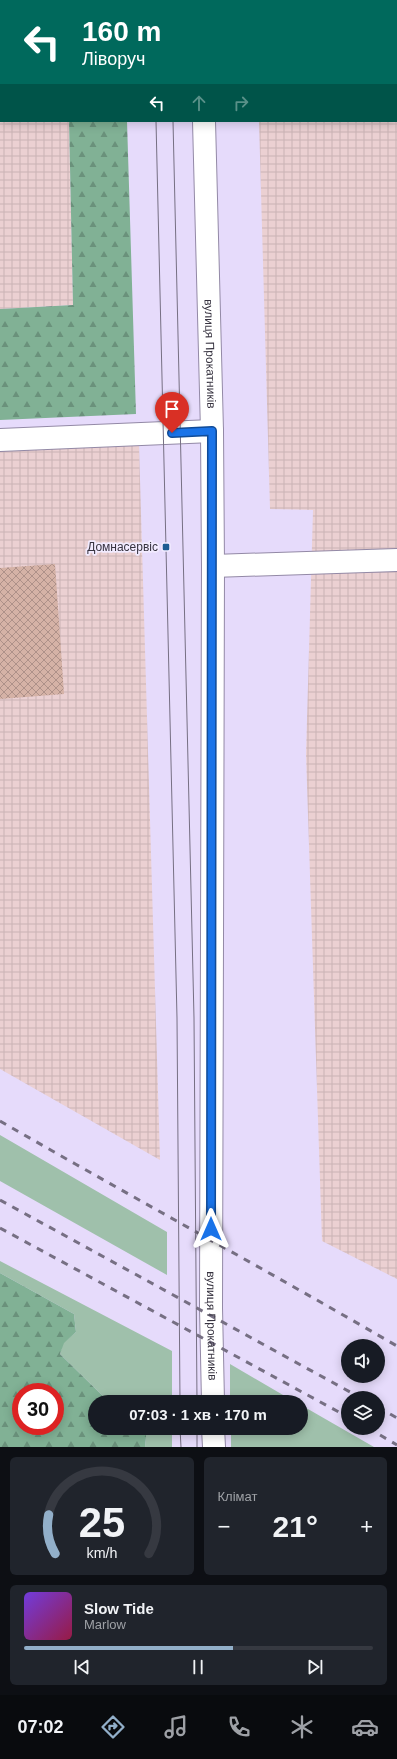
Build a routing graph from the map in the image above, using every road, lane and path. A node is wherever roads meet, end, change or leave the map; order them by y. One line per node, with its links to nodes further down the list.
1 (204, 122): 2 (street, вулиця Прокатників)
2 (212, 431): 3 (street); 5 (street, вулиця Прокатників)
3 (0, 440)
4 (397, 560): 5 (street)
5 (213, 566): 6 (street, вулиця Прокатників)
6 (213, 1395)
7 (213, 1435): 8 (street)
8 (214, 1447)

